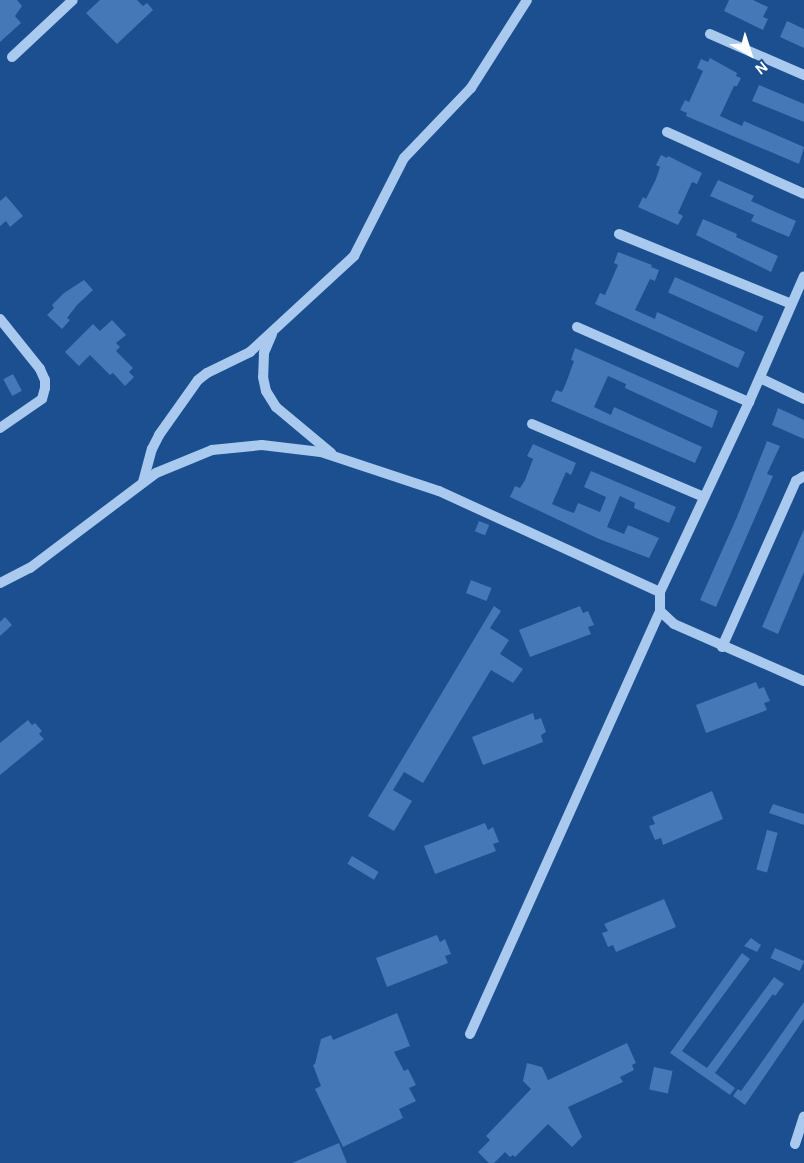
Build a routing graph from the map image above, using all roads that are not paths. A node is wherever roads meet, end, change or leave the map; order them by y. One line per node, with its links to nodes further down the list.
1 (73, 0): 4 (street)
2 (527, 0): 13 (street)
3 (710, 34): 5 (street)
4 (12, 57)
5 (804, 75)
6 (667, 132): 7 (street)
7 (804, 194)
8 (619, 234): 10 (street)
9 (804, 278): 10 (street)
10 (791, 304): 14 (street)
11 (0, 319): 18 (street)
12 (577, 327): 16 (street)
13 (273, 331): 19 (street); 21 (street)
14 (760, 378): 15 (street); 16 (street)
15 (804, 399)
16 (749, 402): 22 (street)
17 (532, 424): 22 (street)
18 (0, 428)
19 (334, 456): 21 (street); 24 (street)
20 (804, 476): 26 (street)
21 (143, 482): 23 (street)
22 (704, 497): 24 (street)
23 (0, 583)
24 (660, 592): 25 (street)
25 (660, 611): 26 (street); 28 (street)
26 (722, 647): 27 (street)
27 (804, 681)
28 (470, 1034)
29 (803, 1121): 30 (street)
30 (795, 1144)

